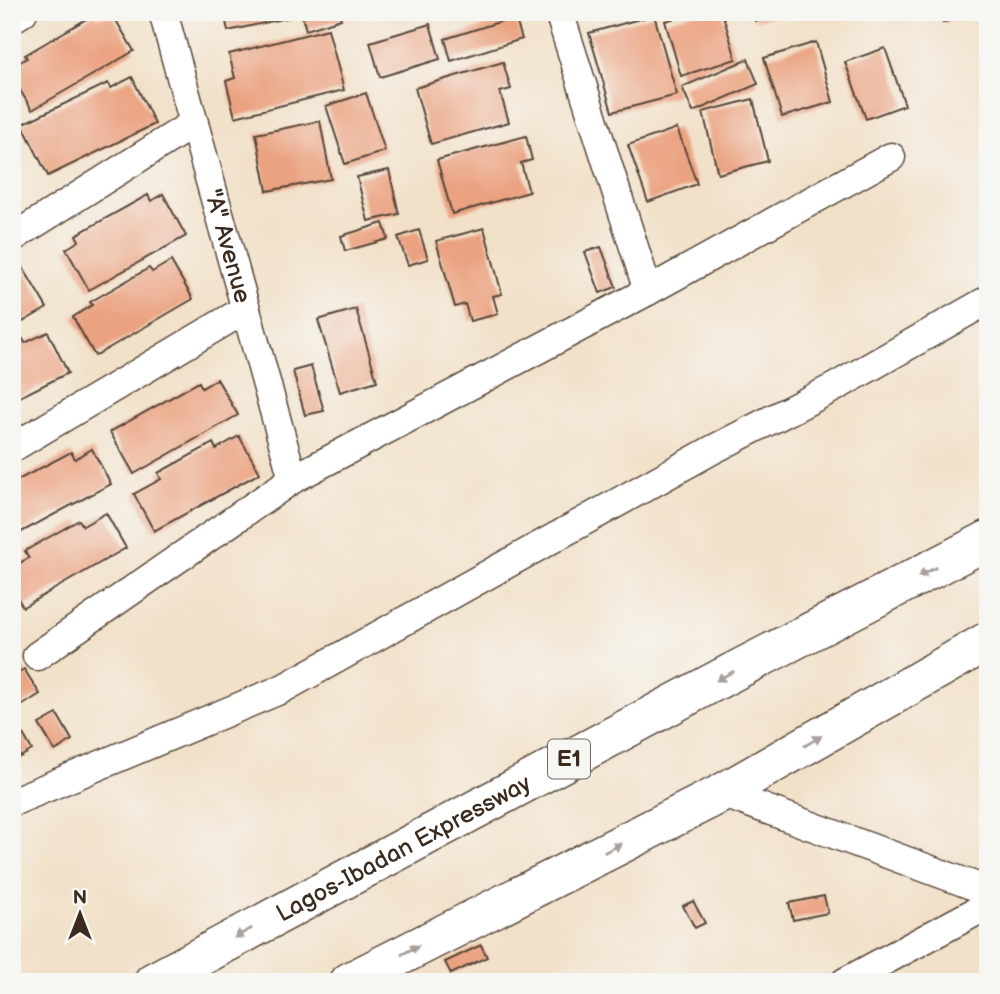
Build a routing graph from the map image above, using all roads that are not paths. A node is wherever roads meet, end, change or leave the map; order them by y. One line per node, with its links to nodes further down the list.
1 (23, 12): 4 (street)
2 (163, 12): 5 (street, "A" Avenue)
3 (559, 12): 8 (street)
4 (12, 19)
5 (194, 123): 7 (street); 10 (street, "A" Avenue)
6 (891, 157): 8 (street)
7 (12, 238)
8 (648, 291): 12 (street)
9 (988, 300): 17 (street)
10 (246, 309): 11 (street); 12 (street, "A" Avenue)
11 (12, 448)
12 (293, 479): 15 (street)
13 (988, 540): 20 (highway, Lagos-Ibadan Expressway / E1, one-way to 20)
14 (988, 641): 16 (highway, one-way to 14)
15 (37, 656)
16 (722, 793): 18 (street); 21 (highway, one-way to 16)
17 (12, 802)
18 (988, 891)
19 (988, 905): 22 (street)
20 (153, 982)
21 (349, 982)
22 (845, 982)

